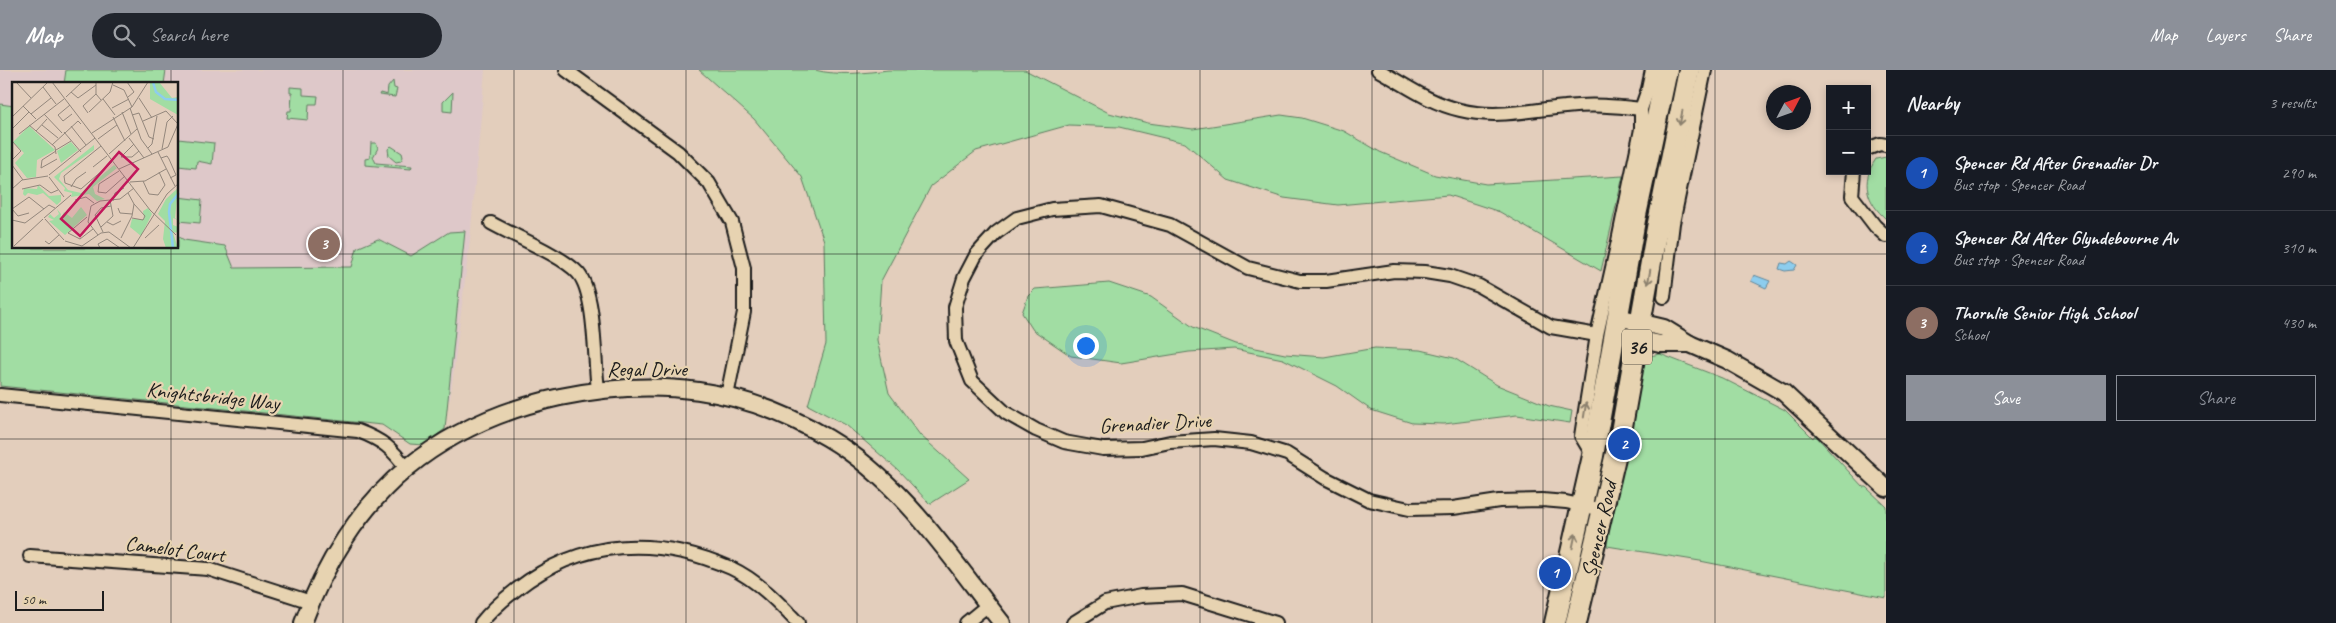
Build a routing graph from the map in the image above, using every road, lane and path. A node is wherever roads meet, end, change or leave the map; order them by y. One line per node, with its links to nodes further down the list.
1 (566, 70): 19 (street)
2 (1378, 70): 7 (street)
3 (1652, 70): 7 (street, Spencer Road)
4 (1667, 70): 15 (main road, Spencer Road / 36)
5 (1689, 70): 12 (main road, Spencer Road / 36, one-way to 12)
6 (1705, 70): 12 (street, Spencer Road)
7 (1641, 109): 15 (street, Spencer Road)
8 (1886, 145): 9 (street)
9 (1871, 147)
10 (1854, 175): 13 (street)
11 (491, 223): 17 (street)
12 (1665, 226): 14 (street, Spencer Road); 16 (main road, Spencer Road / 36, one-way to 16)
13 (1886, 236)
14 (1664, 297)
15 (1609, 329): 16 (street); 22 (main road, Spencer Road / 36, one-way to 15); 22 (street, Grenadier Drive)
16 (1640, 331): 21 (street); 23 (main road, Spencer Road / 36)
17 (598, 389): 19 (street, Regal Drive); 20 (street, Regal Drive)
18 (0, 395): 20 (street, Knightsbridge Way)
19 (727, 396): 27 (street, Regal Drive)
20 (407, 468): 26 (street, Regal Drive)
21 (1886, 488)
22 (1581, 505): 23 (street, Grenadier Drive); 35 (main road, Spencer Road / 36, one-way to 22)
23 (1603, 510): 25 (main road, Spencer Road / 36)
24 (30, 556): 26 (street, Camelot Court)
25 (1585, 589): 36 (main road); 37 (main road, Spencer Road / 36)
26 (311, 602): 28 (street, Regal Drive)
27 (988, 605): 31 (street); 32 (street, Regal Drive)
28 (303, 623)
29 (481, 623): 30 (street)
30 (798, 623)
31 (966, 623)
32 (1002, 623)
33 (1073, 623): 34 (street)
34 (1276, 623)
35 (1555, 623)
36 (1564, 623)
37 (1576, 623)

